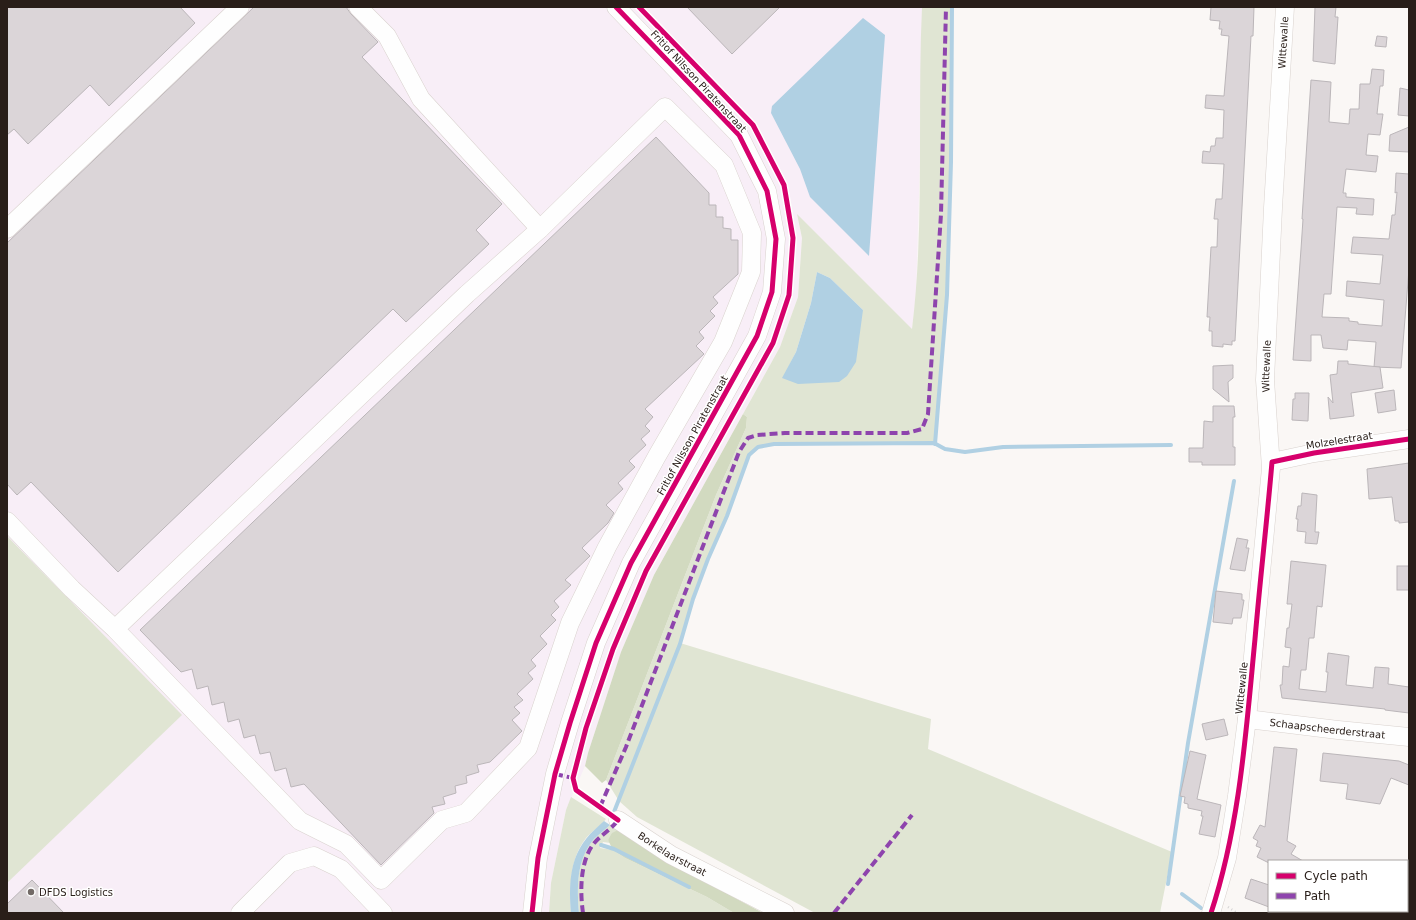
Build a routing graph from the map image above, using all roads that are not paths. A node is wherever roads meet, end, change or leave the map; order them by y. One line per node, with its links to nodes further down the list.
1 (240, 7): 6 (street)
2 (358, 7): 5 (street)
3 (616, 7): 16 (street, Fritiof Nilsson Piratenstraat)
4 (1285, 7): 8 (street, Wittewalle)
5 (540, 228): 10 (street); 10 (street)
6 (7, 229)
7 (1409, 439): 8 (street, Molzelestraat)
8 (1272, 462): 11 (street, Wittewalle)
9 (7, 521): 10 (street)
10 (115, 629)
11 (1247, 718): 12 (street, Schaapscheerderstraat); 18 (street, Wittewalle)
12 (1409, 736)
13 (618, 820): 17 (street, Borkelaarstraat)
14 (240, 913): 15 (street)
15 (383, 913)
16 (532, 913)
17 (785, 913)
18 (1211, 913)

